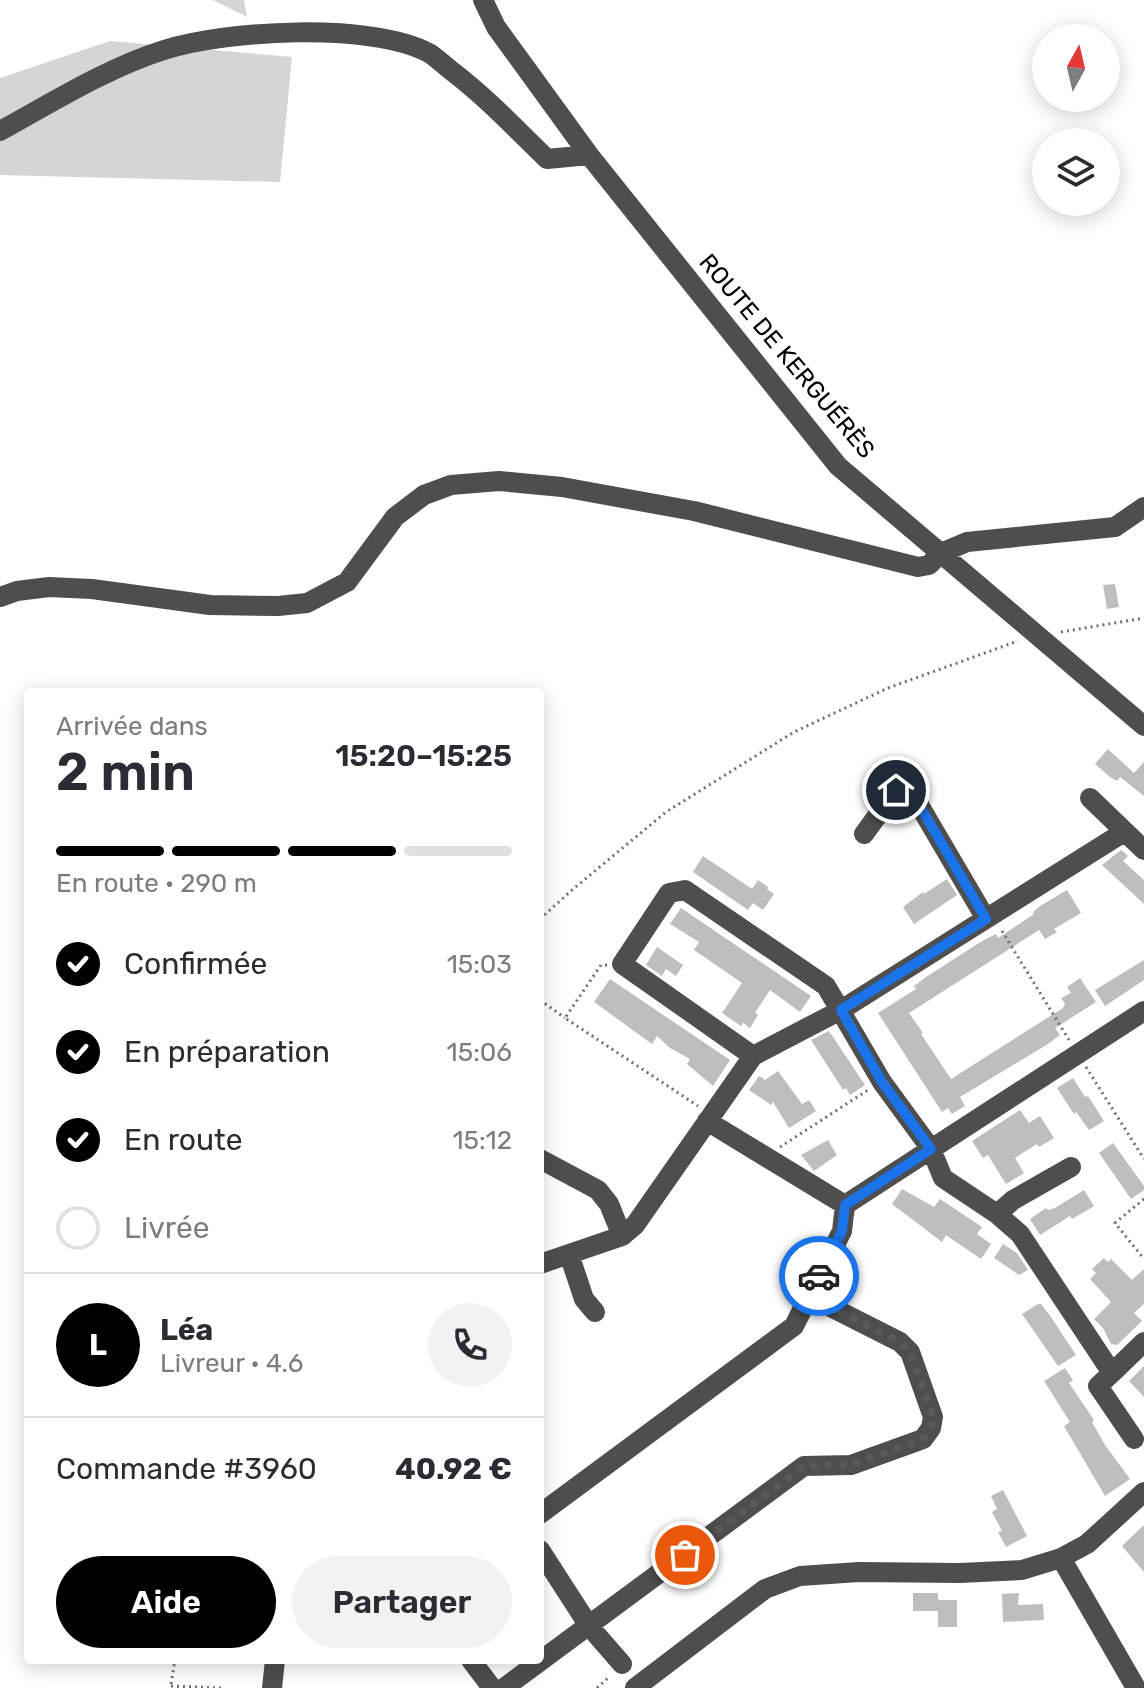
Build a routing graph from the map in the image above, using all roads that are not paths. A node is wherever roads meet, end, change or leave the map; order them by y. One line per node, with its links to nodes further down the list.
1 (483, 0): 3 (street, ROUTE DE KERGUÉRÈS)
2 (0, 131): 3 (street)
3 (589, 155): 5 (street, ROUTE DE KERGUÉRÈS)
4 (1144, 507): 5 (street)
5 (941, 553): 6 (street); 7 (street, ROUTE DE KERGUÉRÈS)
6 (0, 597)
7 (1144, 726)
8 (1090, 798): 9 (street)
9 (1124, 832): 11 (street); 12 (street)
10 (864, 834): 12 (street)
11 (1144, 850)
12 (986, 919): 13 (street)
13 (841, 1010): 15 (street); 15 (street); 17 (street)
14 (1144, 1011): 17 (street)
15 (753, 1056): 16 (street)
16 (709, 1118): 20 (street); 22 (street)
17 (931, 1149): 20 (street); 21 (street)
18 (544, 1161): 22 (street)
19 (1071, 1167): 21 (street)
20 (845, 1205): 25 (street)
21 (997, 1214): 28 (street)
22 (622, 1236): 23 (street)
23 (569, 1254): 24 (street); 26 (street)
24 (544, 1263)
25 (809, 1296): 31 (street); 34 (street)
26 (595, 1312)
27 (1144, 1342): 28 (street)
28 (1112, 1373): 29 (street)
29 (1134, 1439)
30 (1144, 1492): 33 (street)
31 (544, 1511)
32 (544, 1556): 34 (street)
33 (1061, 1558): 43 (street); 44 (street)
34 (589, 1626): 35 (street); 39 (street)
35 (544, 1659)
36 (275, 1664): 40 (street)
37 (474, 1664): 41 (street)
38 (537, 1664): 42 (street)
39 (622, 1664)
40 (272, 1688)
41 (492, 1688)
42 (504, 1688)
43 (635, 1688)
44 (1136, 1688)

